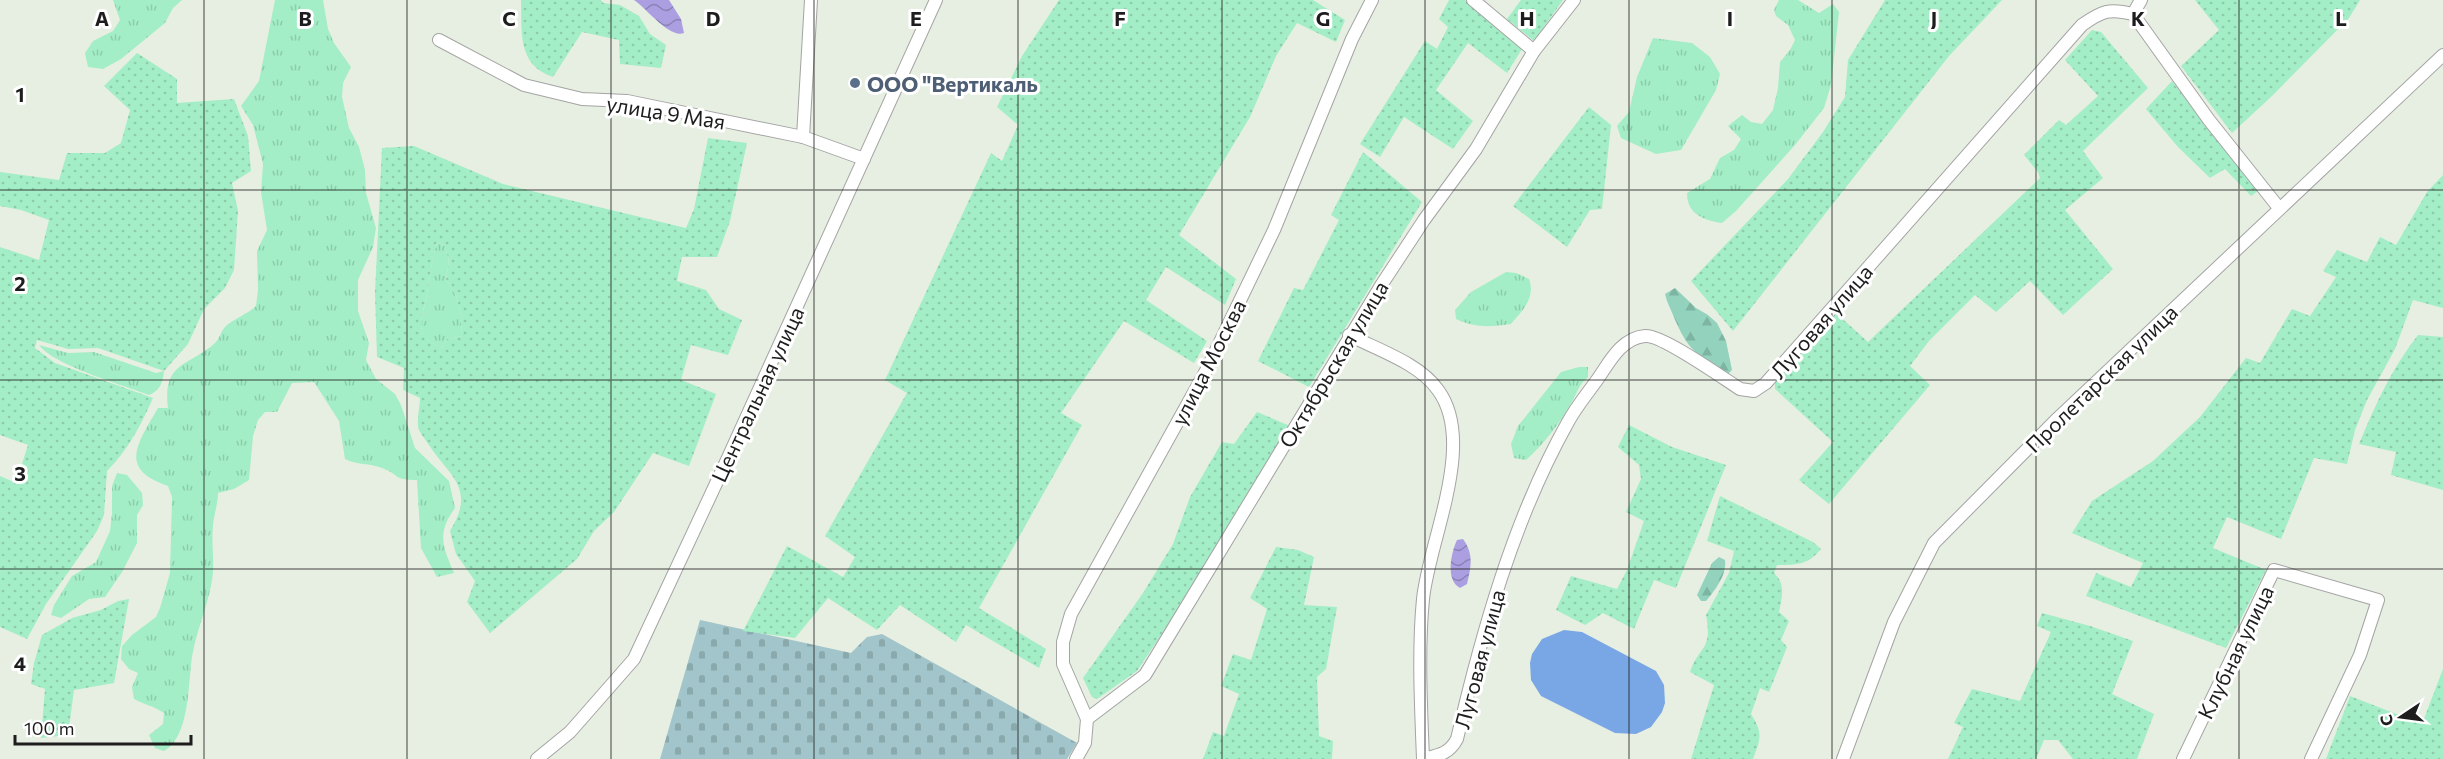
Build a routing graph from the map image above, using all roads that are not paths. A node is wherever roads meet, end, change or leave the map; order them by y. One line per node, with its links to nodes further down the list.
1 (811, 0): 11 (street)
2 (936, 0): 12 (street, Центральная улица)
3 (1372, 0): 15 (street, улица Москва)
4 (1473, 0): 9 (street)
5 (1574, 0): 9 (street, Октябрьская улица)
6 (2141, 0): 7 (street)
7 (2133, 14): 13 (street); 18 (street, Луговая улица)
8 (440, 40): 11 (street, улица 9 Мая)
9 (1533, 51): 14 (street, Октябрьская улица)
10 (2443, 55): 13 (street, Пролетарская улица)
11 (803, 137): 12 (street, улица 9 Мая)
12 (864, 159): 16 (street, Центральная улица)
13 (2279, 208): 19 (street, Пролетарская улица)
14 (1349, 335): 15 (street, Октябрьская улица); 18 (street)
15 (1087, 719): 17 (street)
16 (537, 759)
17 (1076, 759)
18 (1423, 759)
19 (1843, 759)
20 (2183, 759): 21 (street, Клубная улица)
21 (2311, 759)

